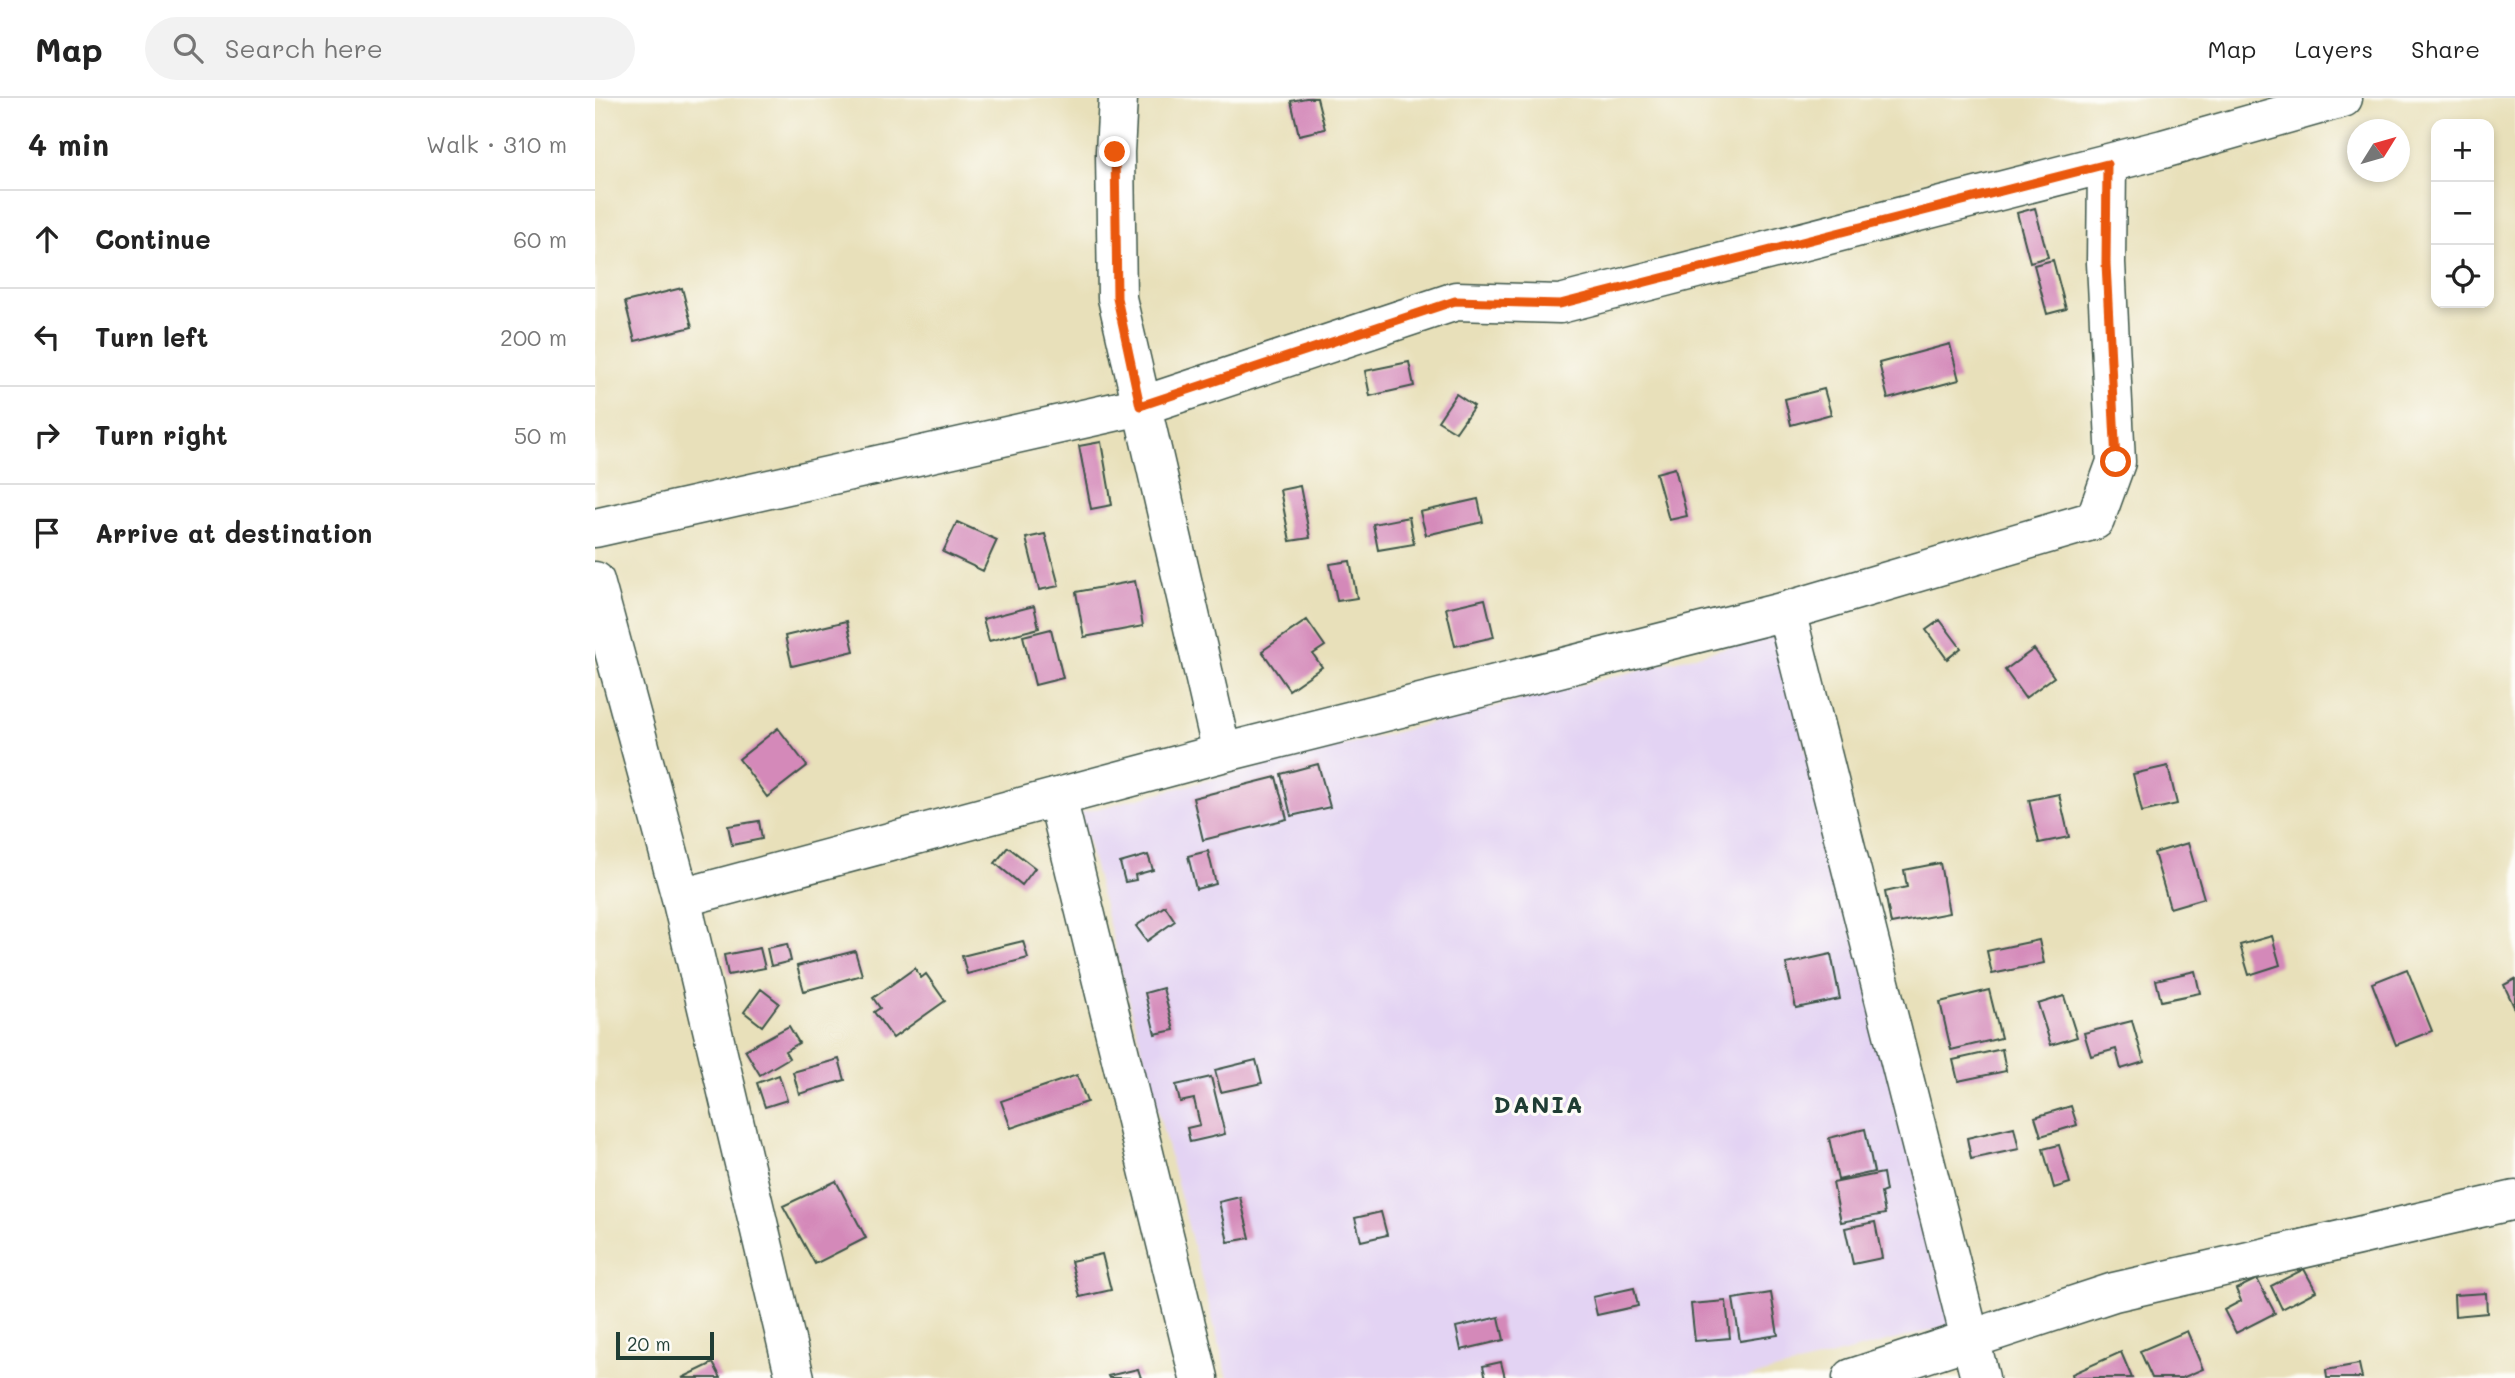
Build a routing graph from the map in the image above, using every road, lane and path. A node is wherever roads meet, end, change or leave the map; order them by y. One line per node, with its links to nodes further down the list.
1 (1118, 98): 4 (street)
2 (2343, 98): 3 (street)
3 (2107, 164): 4 (street); 7 (street)
4 (1140, 406): 5 (street); 8 (street)
5 (595, 528)
6 (595, 581): 10 (street)
7 (1786, 611): 8 (street); 12 (street)
8 (1222, 752): 9 (street)
9 (1058, 797): 10 (street); 14 (street)
10 (681, 898): 13 (street)
11 (2515, 1200): 12 (street)
12 (1971, 1339): 15 (street); 16 (street)
13 (795, 1378)
14 (1199, 1378)
15 (1852, 1378)
16 (1980, 1378)

